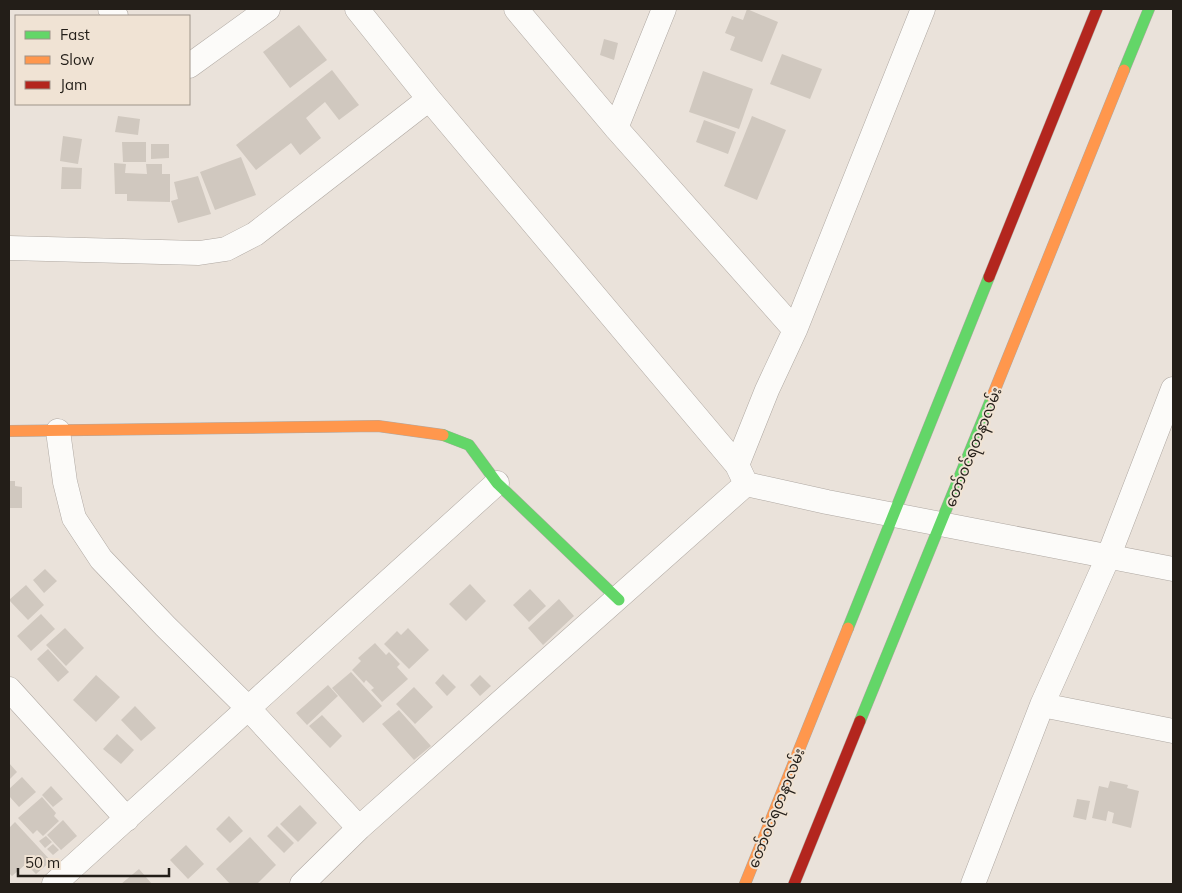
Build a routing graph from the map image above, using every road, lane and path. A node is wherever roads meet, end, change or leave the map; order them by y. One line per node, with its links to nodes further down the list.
1 (268, 9): 8 (street)
2 (357, 9): 9 (street)
3 (516, 9): 10 (street)
4 (664, 9): 10 (street)
5 (923, 9): 12 (street)
6 (1097, 9): 18 (main road, တော်ဝင်ရတနာလမ်း)
7 (1150, 9): 19 (main road, တော်ဝင်ရတနာလမ်း)
8 (190, 65)
9 (429, 99): 11 (street); 16 (street)
10 (616, 128): 12 (street)
11 (9, 248)
12 (795, 330): 16 (street)
13 (1173, 392): 20 (street)
14 (9, 431): 15 (main road)
15 (58, 431): 17 (main road); 25 (street)
16 (741, 474): 18 (street); 22 (street)
17 (497, 483): 22 (main road); 25 (street)
18 (894, 516): 19 (street); 31 (main road, တော်ဝင်ရတနာလမ်း)
19 (942, 524): 20 (street); 32 (main road, တော်ဝင်ရတနာလမ်း)
20 (1109, 556): 21 (street); 24 (street)
21 (1173, 569)
22 (619, 600): 28 (street)
23 (9, 689): 27 (street)
24 (1042, 704): 26 (street); 33 (street)
25 (248, 708): 27 (street); 28 (street)
26 (1173, 731)
27 (127, 819): 29 (street)
28 (359, 828): 30 (street)
29 (54, 884)
30 (302, 884)
31 (745, 884)
32 (794, 884)
33 (973, 884)

